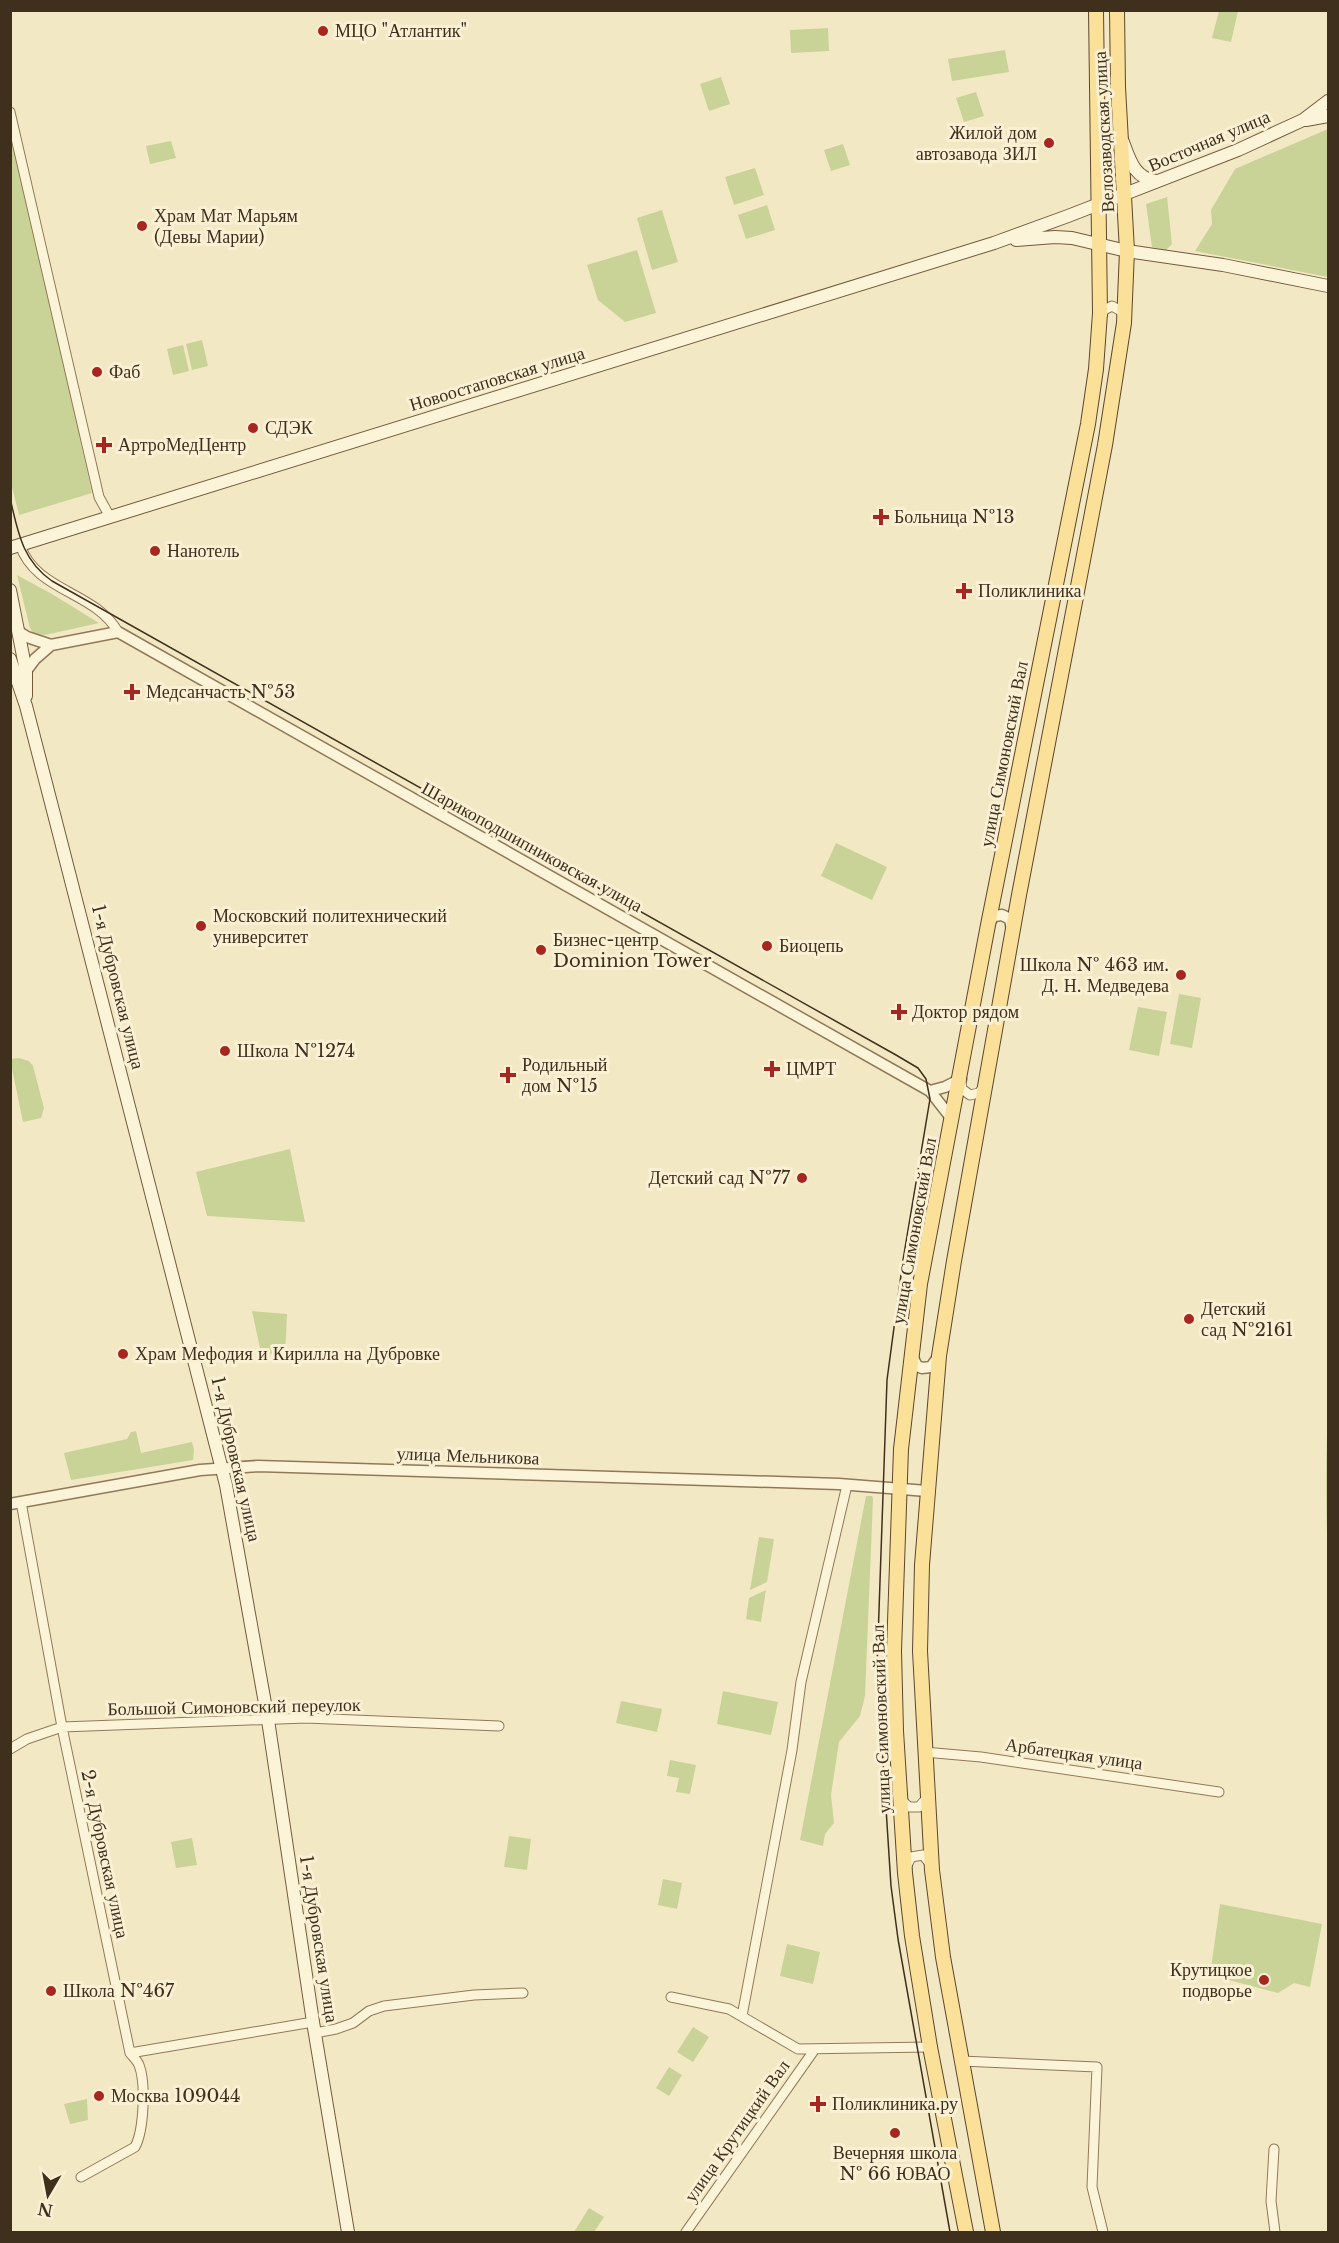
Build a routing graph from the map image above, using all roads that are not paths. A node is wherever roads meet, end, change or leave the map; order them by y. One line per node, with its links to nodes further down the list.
1 (1096, 10): 10 (main road, Велозаводская улица)
2 (1118, 10): 7 (main road, Велозаводская улица)
3 (1329, 101): 6 (main road, Восточная улица)
4 (10, 112): 17 (street)
5 (1329, 116): 6 (main road)
6 (1303, 120): 8 (main road, Восточная улица)
7 (1121, 135): 8 (main road); 9 (main road, Велозаводская улица)
8 (1157, 181): 9 (main road, Восточная улица)
9 (1124, 194): 10 (main road, Восточная улица); 13 (main road, Велозаводская улица)
10 (1098, 204): 11 (main road, Новоостаповская улица); 12 (main road, Велозаводская улица)
11 (994, 243): 12 (main road, Новоостаповская улица); 17 (main road, Новоостаповская улица)
12 (1099, 244): 13 (main road, Новоостаповская улица); 15 (main road, улица Симоновский Вал)
13 (1127, 251): 14 (main road, Новоостаповская улица); 16 (main road)
14 (1329, 286)
15 (1100, 320): 16 (street); 26 (main road, улица Симоновский Вал)
16 (1124, 323): 27 (main road)
17 (110, 517): 18 (main road, Новоостаповская улица)
18 (15, 547): 21 (street, Шарикоподшипниковская улица)
19 (10, 590): 20 (main road, 1-я Дубровская улица)
20 (19, 632): 22 (street); 24 (main road, 1-я Дубровская улица)
21 (118, 632): 22 (street); 30 (street, Шарикоподшипниковская улица)
22 (51, 645): 24 (street)
23 (10, 659): 25 (main road, 1-я Дубровская улица)
24 (26, 671): 25 (main road, 1-я Дубровская улица)
25 (26, 706): 34 (main road, 1-я Дубровская улица)
26 (988, 925): 27 (street); 28 (main road, улица Симоновский Вал)
27 (1012, 930): 29 (main road)
28 (961, 1079): 29 (street); 30 (street); 31 (main road, улица Симоновский Вал)
29 (985, 1084): 33 (main road)
30 (930, 1091): 31 (street)
31 (952, 1119): 32 (main road, улица Симоновский Вал)
32 (912, 1353): 33 (street); 36 (main road, улица Симоновский Вал)
33 (939, 1356): 37 (main road)
34 (222, 1468): 35 (street, улица Мельникова); 38 (street, улица Мельникова); 39 (main road, 1-я Дубровская улица)
35 (847, 1485): 36 (street, улица Мельникова); 51 (street)
36 (899, 1490): 37 (street, улица Мельникова); 46 (main road, улица Симоновский Вал)
37 (927, 1491): 43 (main road)
38 (16, 1503): 41 (street, 2-я Дубровская улица)
39 (268, 1720): 40 (street, Большой Симоновский переулок); 41 (street, Большой Симоновский переулок); 52 (main road, 1-я Дубровская улица)
40 (499, 1726)
41 (62, 1727): 42 (street, Большой Симоновский переулок); 55 (street, 2-я Дубровская улица)
42 (10, 1749)
43 (924, 1752): 44 (street, Арбатецкая улица); 45 (main road)
44 (1219, 1792)
45 (927, 1793): 46 (street); 47 (main road)
46 (900, 1794): 48 (main road, улица Симоновский Вал)
47 (932, 1870): 48 (street); 56 (main road)
48 (905, 1873): 53 (main road, улица Симоновский Вал)
49 (523, 1993): 52 (street)
50 (671, 1997): 51 (street)
51 (742, 2016): 54 (street)
52 (314, 2027): 55 (street); 59 (main road, 1-я Дубровская улица)
53 (930, 2047): 54 (street); 61 (main road, улица Симоновский Вал)
54 (815, 2049): 60 (street, улица Крутицкий Вал)
55 (130, 2053): 58 (street, 2-я Дубровская улица)
56 (961, 2061): 62 (main road); 63 (street)
57 (1274, 2149): 64 (street)
58 (81, 2177)
59 (348, 2232)
60 (686, 2232)
61 (966, 2232)
62 (993, 2232)
63 (1103, 2232)
64 (1275, 2232)

